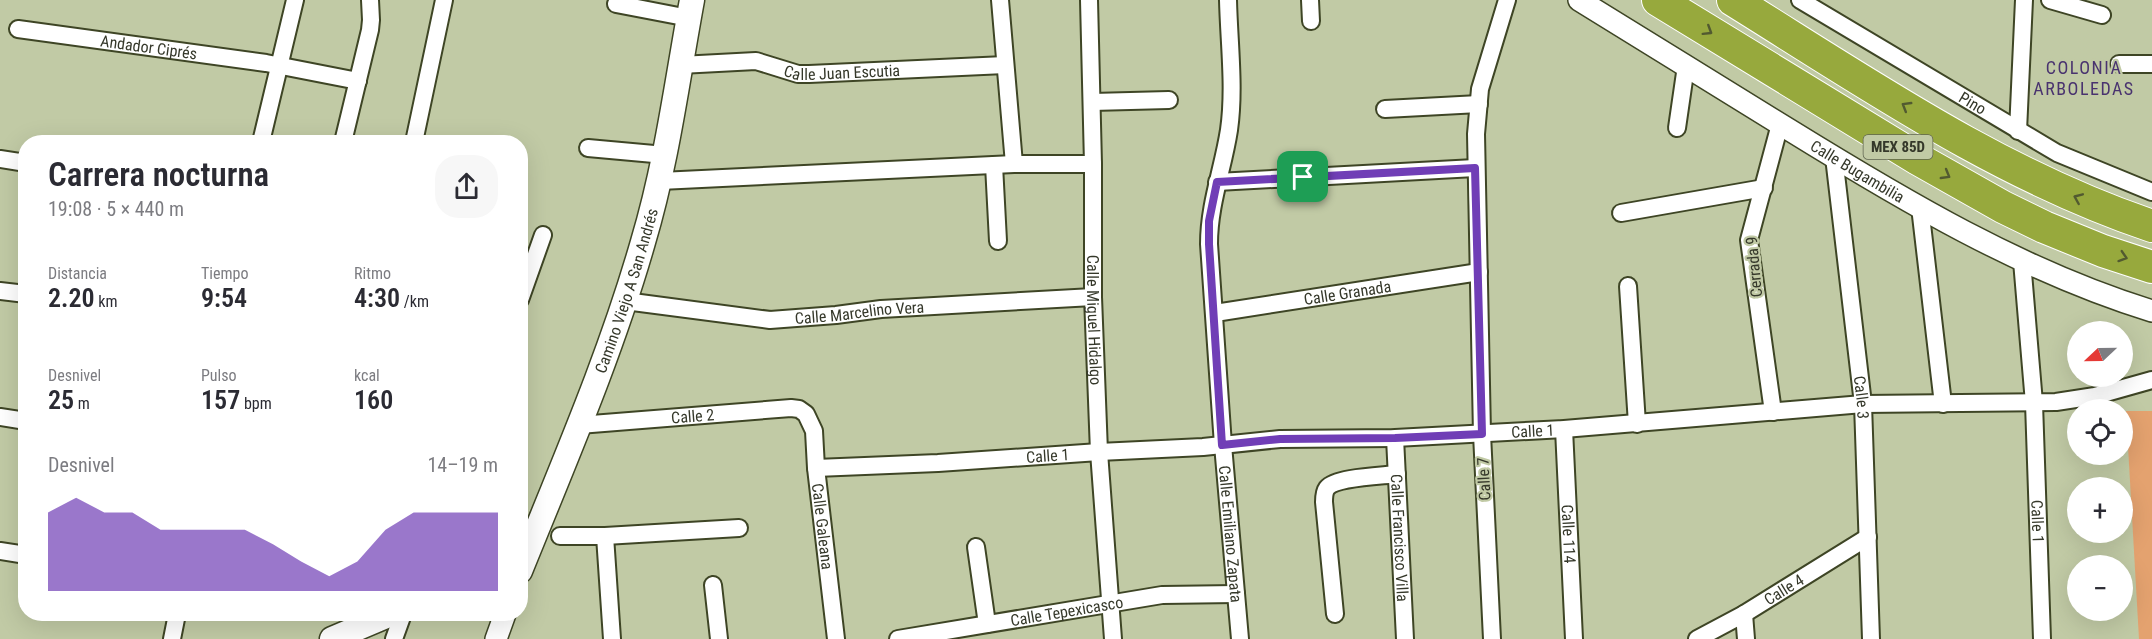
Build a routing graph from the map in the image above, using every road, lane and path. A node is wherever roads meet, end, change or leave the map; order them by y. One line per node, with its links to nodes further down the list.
1 (295, 0): 22 (street)
2 (370, 0): 26 (street)
3 (444, 0): 36 (street)
4 (1000, 0): 24 (street)
5 (1089, 0): 28 (street, Calle Miguel Hidalgo)
6 (1228, 0): 47 (street, Calle Emiliano Zapata)
7 (1310, 0): 18 (street)
8 (1507, 0): 29 (street, Calle 7)
9 (1579, 0): 25 (street, Calle Bugambilia)
10 (1658, 0): 56 (highway, MEX 85D, one-way to 56)
11 (1733, 0): 52 (highway, MEX 85D, one-way to 11)
12 (1800, 0): 33 (street, Pino)
13 (2024, 0): 33 (street)
14 (2050, 0): 17 (street)
15 (616, 4): 16 (street)
16 (690, 9): 23 (main road, Camino Viejo A San Andrés)
17 (2102, 15)
18 (1311, 21)
19 (18, 29): 22 (street, Andador Ciprés)
20 (2119, 64): 21 (street)
21 (2152, 64)
22 (279, 65): 26 (street, Andador Ciprés); 34 (street)
23 (680, 65): 24 (street, Calle Juan Escutia); 38 (main road, Camino Viejo A San Andrés)
24 (1005, 65): 42 (street)
25 (1686, 66): 31 (street, Calle Bugambilia); 32 (street)
26 (358, 81): 35 (street)
27 (1169, 100): 28 (street)
28 (1092, 102): 43 (street, Calle Miguel Hidalgo)
29 (1479, 104): 30 (street); 45 (street, Calle 7)
30 (1385, 109)
31 (1780, 124): 39 (street, Calle Bugambilia); 48 (street, Cerrada 9)
32 (1677, 128)
33 (2018, 131): 49 (street, Pino)
34 (263, 135)
35 (345, 135)
36 (415, 135)
37 (588, 148): 38 (street)
38 (665, 156): 46 (main road, Camino Viejo A San Andrés)
39 (1834, 157): 50 (street, Calle Bugambilia); 68 (street, Calle 3)
40 (0, 159): 41 (street)
41 (18, 162)
42 (1014, 164): 43 (street); 44 (street)
43 (1094, 164): 62 (street, Calle Miguel Hidalgo)
44 (994, 165): 46 (street); 54 (street)
45 (1475, 168): 47 (street); 57 (street, Calle 7)
46 (660, 181): 63 (main road, Camino Viejo A San Andrés)
47 (1217, 182): 65 (street, Calle Emiliano Zapata)
48 (1764, 188): 51 (street); 70 (street, Cerrada 9)
49 (2152, 192)
50 (1920, 207): 55 (street, Calle Bugambilia); 69 (street)
51 (1621, 213)
52 (2152, 226)
53 (543, 235): 58 (street)
54 (998, 241)
55 (2022, 261): 64 (street, Calle Bugambilia); 67 (street, Calle 1)
56 (2152, 267)
57 (1479, 272): 65 (street, Calle Granada); 77 (street, Calle 7)
58 (528, 277)
59 (1628, 286): 74 (street)
60 (0, 291): 61 (street)
61 (18, 293)
62 (1093, 297): 63 (street, Calle Marcelino Vera); 80 (street, Calle Miguel Hidalgo)
63 (625, 301): 75 (main road, Camino Viejo A San Andrés)
64 (2152, 311)
65 (1215, 313): 79 (street, Calle Emiliano Zapata)
66 (2152, 380): 67 (street)
67 (2034, 403): 69 (street, Calle 1); 117 (street, Calle 1)
68 (1863, 404): 69 (street, Calle 1); 70 (street, Calle 1); 86 (street, Calle 3)
69 (1943, 404)
70 (1773, 412): 74 (street, Calle 1)
71 (806, 414): 75 (street, Calle 2); 81 (street, Calle Galeana)
72 (0, 417): 73 (street)
73 (18, 420)
74 (1637, 424): 76 (street, Calle 1)
75 (579, 425): 89 (main road, Camino Viejo A San Andrés)
76 (1564, 429): 77 (street, Calle 1); 113 (street, Calle 114)
77 (1482, 434): 78 (street, Calle 1); 112 (street, Calle 7)
78 (1395, 438): 79 (street, Calle 1); 82 (street, Calle Francisco Villa)
79 (1222, 445): 80 (street, Calle 1); 92 (street, Calle Emiliano Zapata)
80 (1099, 452): 81 (street, Calle 1); 93 (street, Calle Miguel Hidalgo)
81 (816, 468): 108 (street, Calle Galeana)
82 (1397, 474): 94 (street); 111 (street, Calle Francisco Villa)
83 (739, 528): 85 (street)
84 (560, 536): 85 (street)
85 (605, 536): 106 (street)
86 (1868, 537): 95 (street, Calle 4); 116 (street, Calle 3)
87 (976, 547): 100 (street)
88 (0, 551): 90 (street)
89 (528, 551)
90 (18, 554)
91 (713, 585): 107 (street)
92 (1236, 594): 93 (street, Calle Tepexicasco); 110 (street, Calle Emiliano Zapata)
93 (1110, 603): 100 (street, Calle Tepexicasco); 109 (street, Calle Miguel Hidalgo)
94 (1335, 614)
95 (1744, 614): 114 (street, Calle 4); 115 (street)
96 (176, 621): 102 (street)
97 (368, 621): 103 (main road)
98 (400, 621): 104 (street)
99 (502, 621): 105 (street)
100 (987, 624): 101 (street, Calle Tepexicasco)
101 (904, 638)
102 (172, 639)
103 (332, 639)
104 (394, 639)
105 (496, 639)
106 (612, 639)
107 (719, 639)
108 (836, 639)
109 (1113, 639)
110 (1240, 639)
111 (1406, 639)
112 (1492, 639)
113 (1574, 639)
114 (1697, 639)
115 (1746, 639)
116 (1872, 639)
117 (2042, 639)

